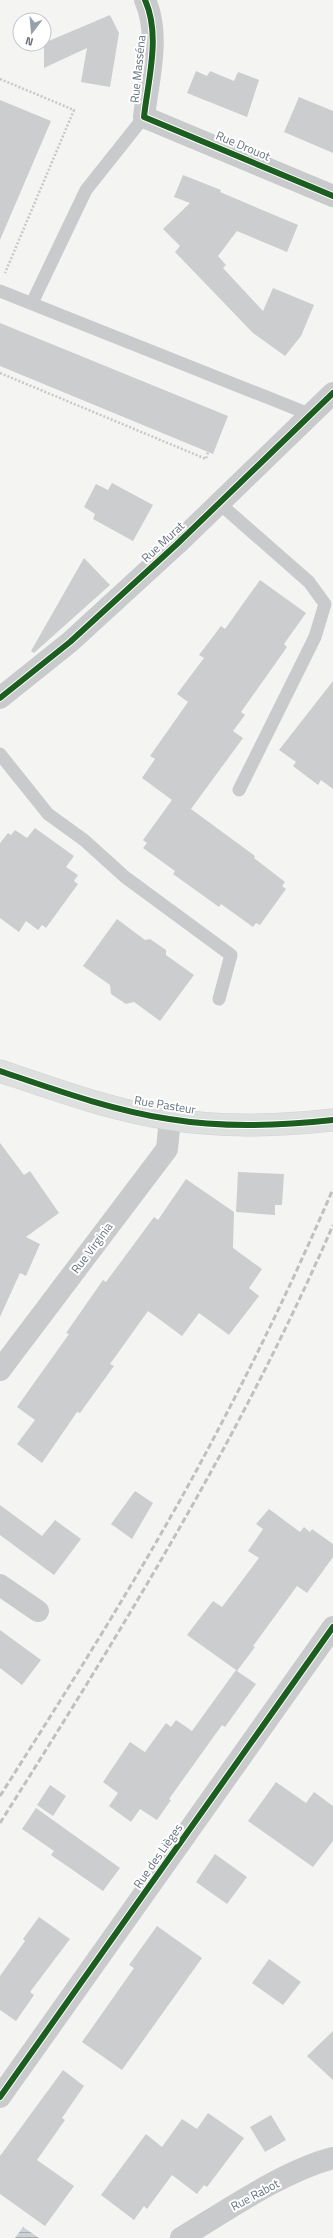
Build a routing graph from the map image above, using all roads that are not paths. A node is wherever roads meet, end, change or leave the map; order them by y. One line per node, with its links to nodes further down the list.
1 (145, 0): 2 (street, Rue Masséna)
2 (144, 117): 3 (street, Rue Drouot); 5 (lane)
3 (333, 196)
4 (0, 292): 5 (lane)
5 (32, 303): 7 (lane)
6 (333, 393): 7 (street, Rue Murat)
7 (309, 414): 8 (street, Rue Murat)
8 (219, 503): 9 (street, Rue Murat); 11 (lane)
9 (0, 698)
10 (0, 754): 12 (lane)
11 (239, 790)
12 (219, 999)
13 (0, 1071): 14 (street, Rue Pasteur)
14 (170, 1119): 15 (street, Rue Pasteur); 16 (street, Rue Virginia)
15 (333, 1120)
16 (0, 1370)
17 (0, 1585): 18 (street)
18 (38, 1611)
19 (333, 1627): 20 (street, Rue des Lièges)
20 (0, 2097)
21 (333, 2158): 22 (street, Rue Rabot)
22 (181, 2238)

